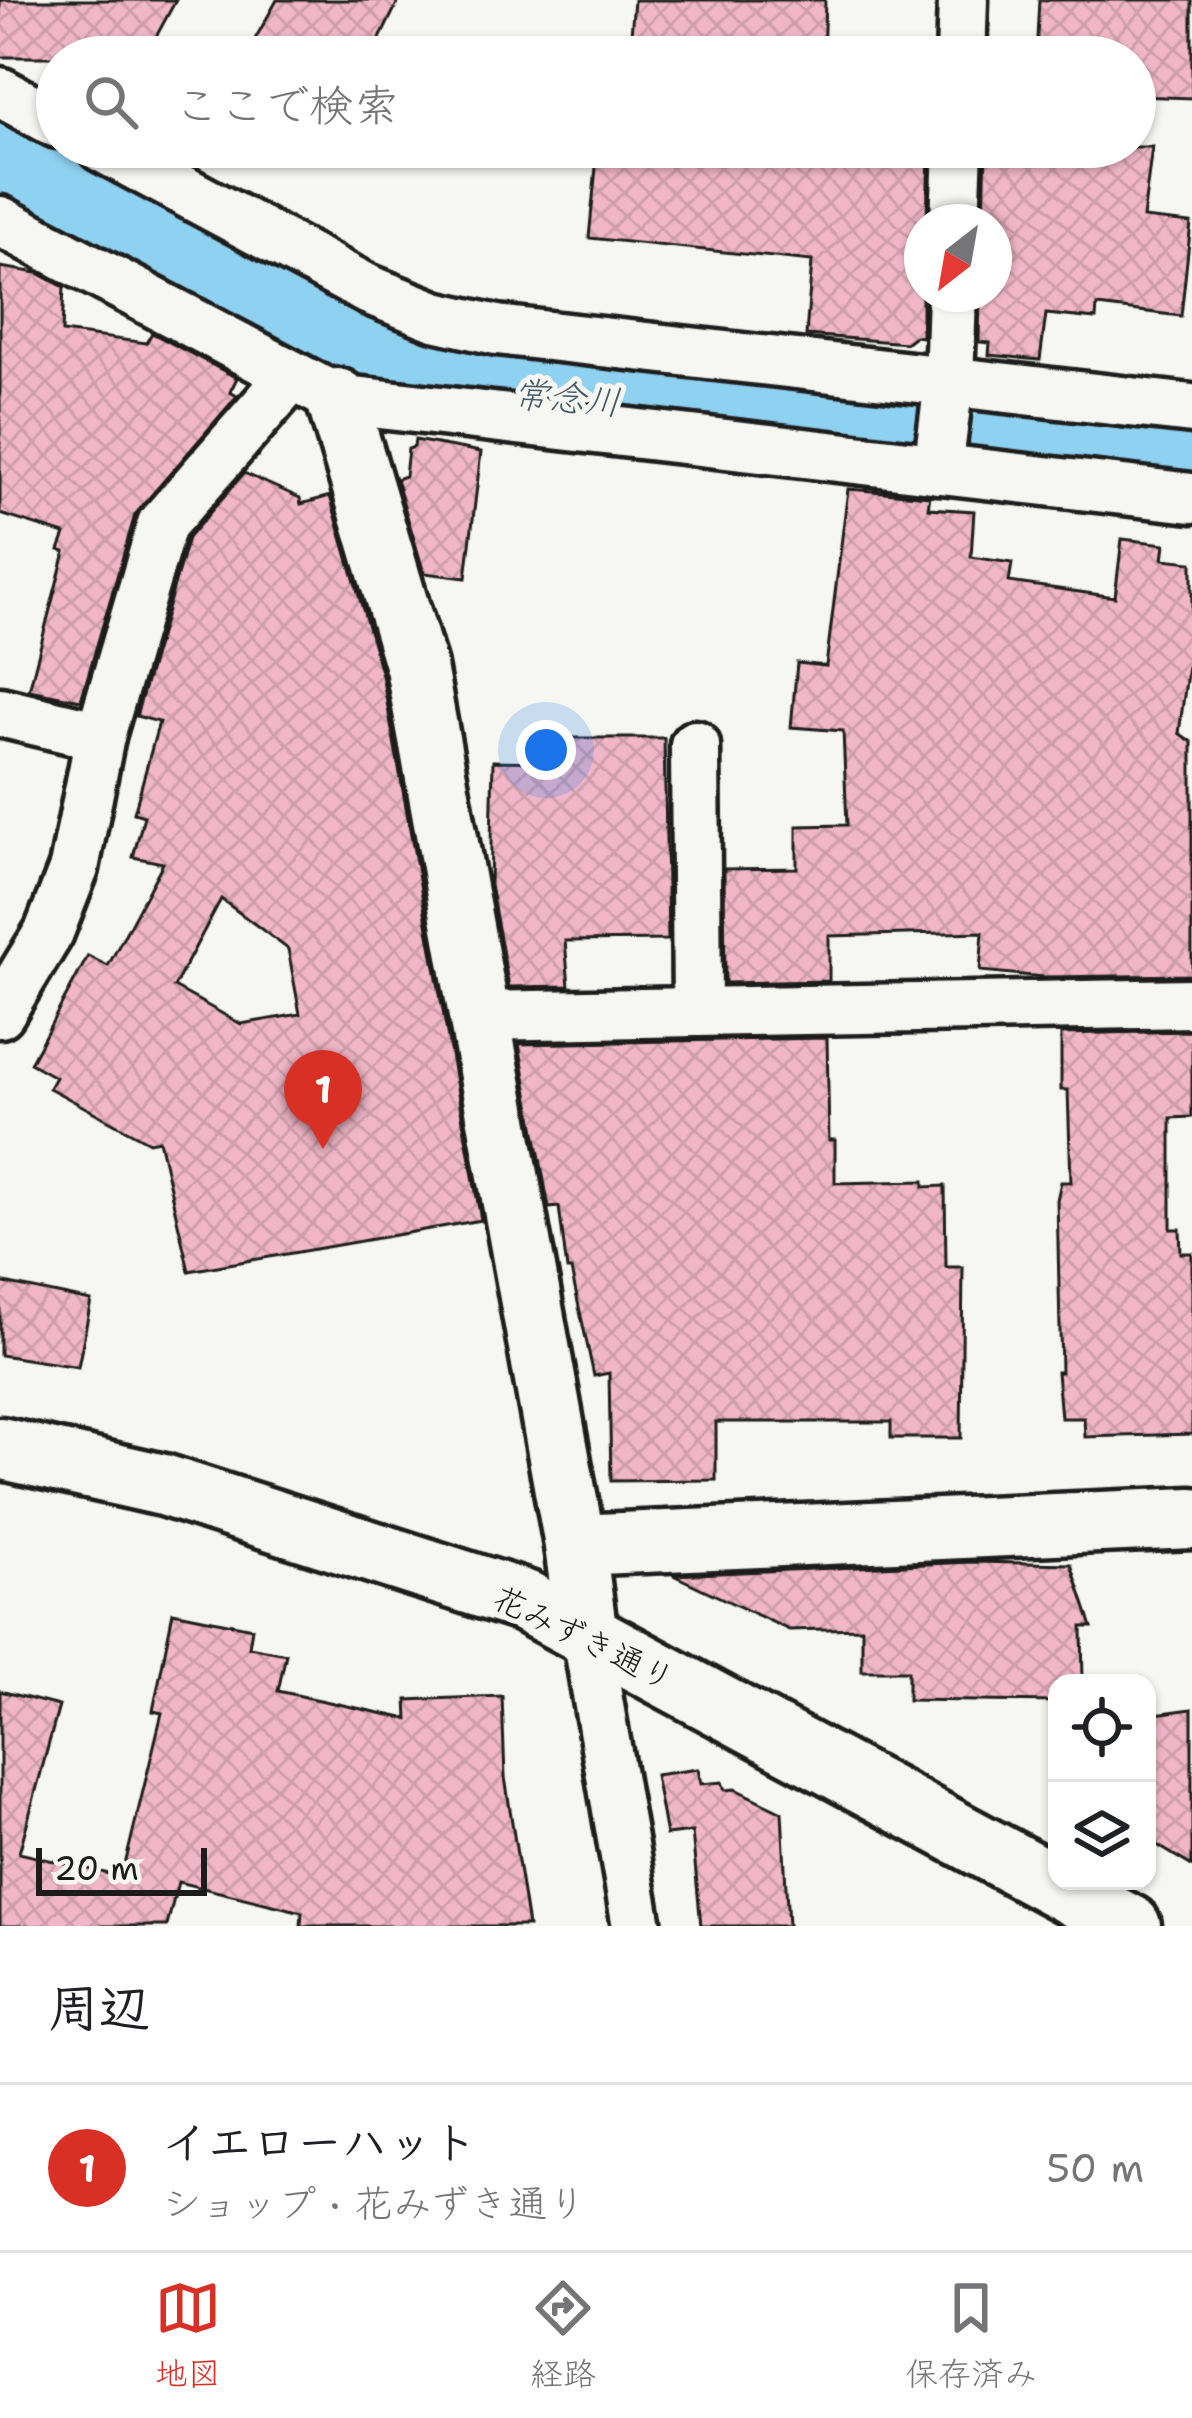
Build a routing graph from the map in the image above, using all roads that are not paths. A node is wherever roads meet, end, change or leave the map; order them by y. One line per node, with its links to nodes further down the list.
1 (963, 0): 2 (street)
2 (962, 36)
3 (0, 92): 4 (street)
4 (36, 112)
5 (141, 168): 10 (street)
6 (957, 168): 7 (street)
7 (956, 204)
8 (0, 221): 11 (street)
9 (951, 312): 10 (street)
10 (949, 382): 12 (street); 13 (street)
11 (314, 388): 13 (street); 16 (street); 21 (street)
12 (1192, 409)
13 (938, 469): 14 (street)
14 (1192, 498)
15 (0, 712): 16 (street)
16 (100, 736): 20 (street)
17 (695, 745): 19 (street)
18 (1192, 1003): 19 (street)
19 (697, 1012): 21 (street)
20 (0, 1013)
21 (481, 1016): 24 (street)
22 (0, 1448): 25 (street, 花みずき通り)
23 (1192, 1518): 24 (street)
24 (575, 1545): 25 (street)
25 (587, 1636): 26 (street); 27 (street, 花みずき通り)
26 (637, 1926)
27 (1130, 1926)

